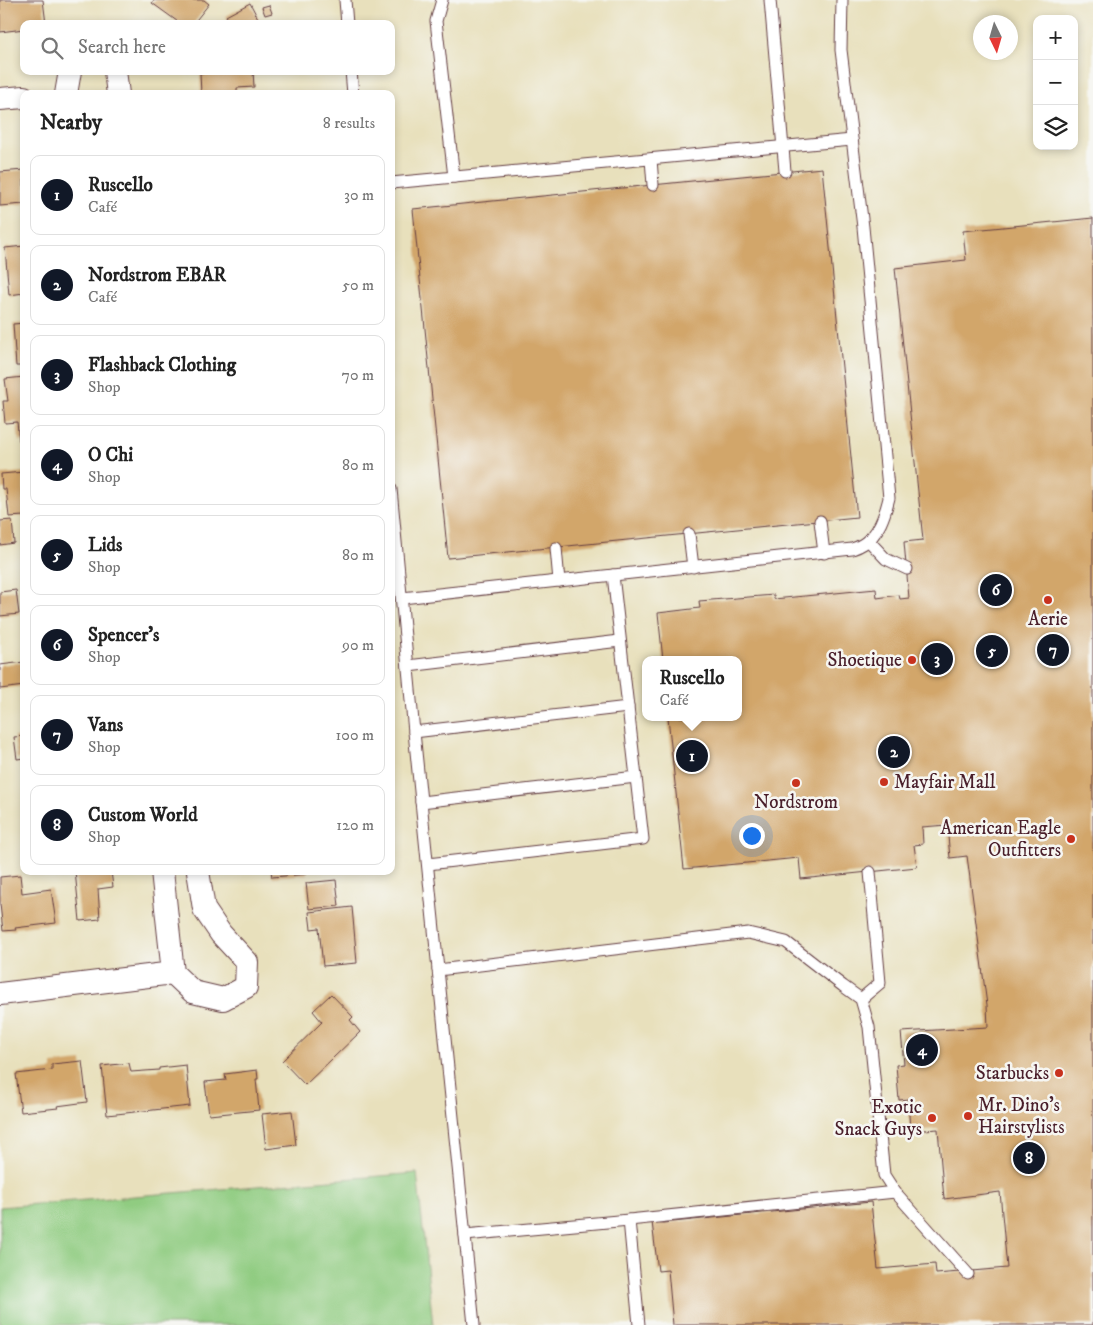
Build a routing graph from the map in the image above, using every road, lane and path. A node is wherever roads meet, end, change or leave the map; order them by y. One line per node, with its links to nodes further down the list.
1 (345, 0): 5 (lane)
2 (442, 0): 16 (lane)
3 (770, 0): 13 (lane)
4 (842, 0): 12 (lane)
5 (347, 20)
6 (116, 75): 8 (street)
7 (351, 75): 9 (lane)
8 (117, 90)
9 (353, 90)
10 (20, 97): 11 (street)
11 (0, 99)
12 (852, 140): 13 (lane); 22 (lane)
13 (783, 146): 14 (lane); 15 (lane)
14 (651, 159): 16 (lane); 18 (lane)
15 (786, 171)
16 (454, 178): 17 (lane)
17 (395, 183)
18 (653, 184)
19 (820, 521): 24 (lane)
20 (395, 529): 29 (lane)
21 (689, 534): 25 (lane)
22 (868, 540): 24 (lane); 26 (lane)
23 (556, 548): 28 (lane)
24 (824, 553): 25 (lane)
25 (693, 567): 27 (lane)
26 (907, 569)
27 (613, 575): 28 (lane); 30 (lane)
28 (559, 581): 29 (lane)
29 (402, 598): 31 (lane)
30 (620, 641): 31 (lane); 32 (lane)
31 (408, 666): 33 (lane)
32 (628, 707): 33 (lane); 34 (lane)
33 (414, 732): 35 (lane)
34 (636, 777): 35 (lane); 36 (lane)
35 (421, 802): 36 (lane)
36 (428, 864): 40 (lane)
37 (870, 872): 43 (lane)
38 (162, 875): 41 (street)
39 (199, 875): 41 (street)
40 (438, 970): 43 (lane); 46 (lane)
41 (173, 973): 42 (street)
42 (0, 994)
43 (862, 999): 44 (lane)
44 (895, 1192): 45 (lane); 47 (lane)
45 (628, 1220): 46 (lane); 49 (lane)
46 (465, 1236): 48 (lane)
47 (968, 1274)
48 (474, 1325)
49 (639, 1325)

